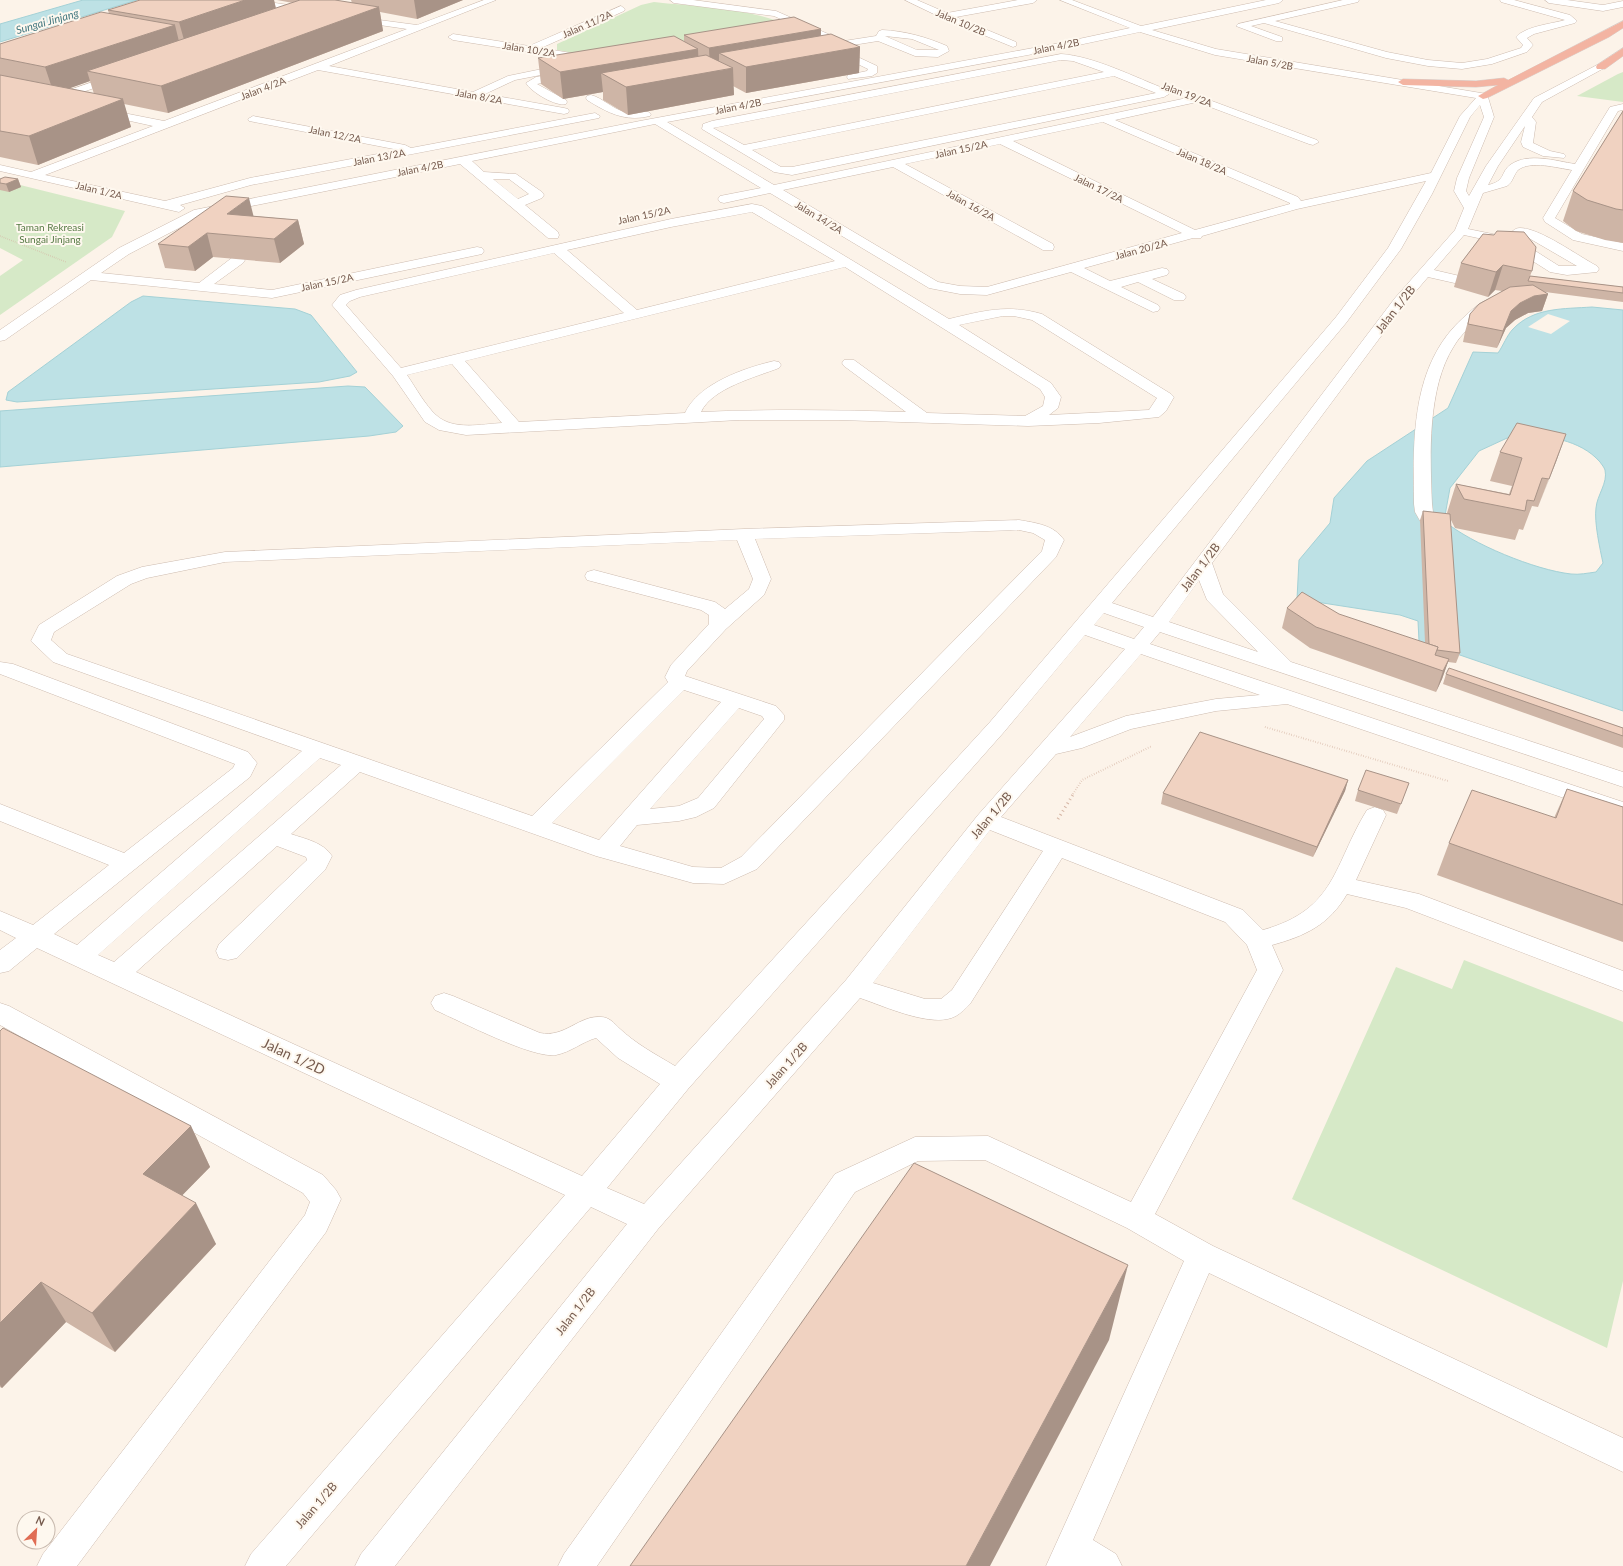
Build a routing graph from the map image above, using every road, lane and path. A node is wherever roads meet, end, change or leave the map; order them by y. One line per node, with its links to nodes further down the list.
1 (236, 0): 18 (street)
2 (492, 0): 26 (street, Jalan 4/2A)
3 (674, 0): 15 (street)
4 (745, 0): 15 (street)
5 (909, 0): 19 (street, Jalan 10/2B)
6 (1033, 0): 19 (street)
7 (1064, 0): 24 (street, Jalan 5/2B)
8 (1278, 0): 28 (street, Jalan 4/2B)
9 (1319, 0): 14 (street)
10 (1348, 0): 14 (street)
11 (1504, 0): 42 (street)
12 (1549, 0): 13 (street)
13 (1623, 4)
14 (1333, 5): 23 (street)
15 (732, 7): 27 (street)
16 (622, 9): 38 (street, Jalan 11/2A)
17 (321, 10): 18 (street)
18 (307, 11): 22 (street)
19 (945, 16): 36 (street, Jalan 10/2B)
20 (344, 17): 26 (street)
21 (1136, 18): 24 (street)
22 (285, 19)
23 (1262, 20): 35 (street); 42 (street)
24 (1121, 22): 28 (street, Jalan 5/2B)
25 (1623, 24): 31 (highway)
26 (418, 28): 46 (street, Jalan 4/2A)
27 (808, 28): 30 (street); 39 (street)
28 (1140, 29): 37 (street, Jalan 4/2B); 57 (street, Jalan 5/2B)
29 (1623, 31): 31 (highway)
30 (785, 32)
31 (1606, 35): 56 (highway)
32 (453, 37): 38 (street, Jalan 10/2A)
33 (805, 38): 39 (street)
34 (879, 38): 34 (street); 39 (street)
35 (1285, 41)
36 (1013, 44)
37 (1060, 46): 48 (street, Jalan 4/2B); 50 (street, Jalan 19/2A)
38 (531, 49): 58 (street, Jalan 10/2A)
39 (843, 49): 43 (street); 45 (street); 59 (street)
40 (1623, 51): 49 (highway)
41 (1344, 53): 42 (street)
42 (1386, 55)
43 (827, 56)
44 (1623, 60): 49 (highway)
45 (880, 61)
46 (318, 66): 58 (street, Jalan 8/2A); 73 (street, Jalan 4/2A)
47 (894, 68): 53 (street)
48 (943, 68): 53 (street, Jalan 4/2B); 55 (street)
49 (1601, 68): 68 (street, Jalan 1/2B)
50 (1128, 71): 54 (street); 61 (street, Jalan 19/2A)
51 (129, 73): 62 (street)
52 (580, 73): 63 (street)
53 (908, 74): 71 (street, Jalan 4/2B)
54 (1116, 74): 55 (street); 76 (street); 76 (street)
55 (964, 77): 76 (street)
56 (1514, 80): 57 (highway); 60 (highway)
57 (1403, 82): 60 (street, Jalan 5/2B); 66 (street)
58 (474, 95): 63 (street, Jalan 8/2A)
59 (606, 95)
60 (1483, 96): 66 (street, Jalan 1/2B); 94 (street)
61 (1198, 99): 70 (street, Jalan 15/2A); 75 (street, Jalan 19/2A)
62 (69, 106)
63 (546, 107): 67 (street, Jalan 8/2A)
64 (1623, 107): 80 (street)
65 (84, 109): 73 (street)
66 (1461, 110): 85 (street, Jalan 1/2B)
67 (595, 116): 72 (street, Jalan 8/2A); 77 (street, Jalan 13/2A)
68 (1526, 117): 80 (street); 88 (street, Jalan 1/2B)
69 (253, 119): 77 (street, Jalan 12/2A)
70 (1104, 119): 74 (street, Jalan 15/2A); 93 (street, Jalan 18/2A)
71 (657, 121): 72 (street, Jalan 4/2B); 87 (street, Jalan 14/2A)
72 (640, 124): 78 (street, Jalan 4/2B)
73 (166, 125): 82 (street, Jalan 4/2A)
74 (1001, 140): 79 (street, Jalan 15/2A); 102 (street, Jalan 17/2A)
75 (1313, 142)
76 (743, 149)
77 (417, 150): 86 (street, Jalan 13/2A)
78 (463, 160): 84 (street); 92 (street, Jalan 4/2B)
79 (894, 163): 87 (street, Jalan 15/2A); 106 (street, Jalan 16/2A)
80 (1582, 164): 88 (street); 107 (street)
81 (0, 168): 82 (street, Jalan 1/2A)
82 (33, 175): 91 (street, Jalan 1/2A)
83 (239, 175): 86 (street)
84 (482, 175): 90 (street); 90 (street)
85 (1434, 176): 93 (street, Jalan 20/2A); 142 (street, Jalan 1/2B)
86 (250, 182): 91 (street, Jalan 13/2A)
87 (771, 189): 89 (street, Jalan 15/2A); 123 (street, Jalan 14/2A)
88 (1479, 190): 94 (street, Jalan 1/2B)
89 (712, 201)
90 (517, 204): 101 (street)
91 (164, 205): 95 (street, Jalan 1/2A)
92 (232, 206): 95 (street, Jalan 4/2B); 96 (street)
93 (1295, 206): 102 (street, Jalan 20/2A)
94 (1470, 208): 99 (street, Jalan 1/2B)
95 (198, 213): 118 (street)
96 (251, 214)
97 (655, 214): 98 (street)
98 (671, 223): 109 (street); 112 (street)
99 (1460, 230): 105 (street); 116 (street, Jalan 1/2B)
100 (569, 231): 101 (street)
101 (553, 235): 104 (street)
102 (1196, 235): 114 (street, Jalan 20/2A)
103 (0, 236): 113 (path)
104 (538, 238)
105 (1510, 241): 105 (street)
106 (1048, 247)
107 (1623, 247)
108 (492, 248): 111 (street, Jalan 15/2A)
109 (557, 249): 117 (street); 127 (street)
110 (238, 260): 122 (street)
111 (430, 261): 117 (street); 122 (street, Jalan 15/2A)
112 (848, 262): 127 (street); 128 (street)
113 (68, 264)
114 (1073, 268): 121 (street); 123 (street, Jalan 20/2A)
115 (1162, 272): 119 (street)
116 (1425, 272): 120 (street); 140 (street, Jalan 1/2B)
117 (443, 274): 133 (street)
118 (88, 276): 122 (street, Jalan 15/2A); 129 (street)
119 (1140, 278): 121 (street); 125 (street)
120 (1459, 280)
121 (1109, 286): 126 (street)
122 (202, 287)
123 (987, 291)
124 (1502, 295): 138 (street)
125 (1180, 297)
126 (1154, 308)
127 (634, 314): 130 (street)
128 (947, 324): 136 (street); 136 (street)
129 (0, 337)
130 (456, 359): 133 (street); 137 (street)
131 (849, 364): 135 (street)
132 (774, 365): 134 (street)
133 (398, 373): 137 (street)
134 (691, 417): 135 (street); 137 (street)
135 (924, 418): 136 (street)
136 (1028, 421)
137 (515, 428)
138 (1429, 522)
139 (744, 534): 144 (street); 154 (street); 167 (street)
140 (1202, 563): 143 (street, Jalan 1/2B); 147 (street)
141 (594, 576): 144 (street)
142 (1099, 605): 143 (street); 145 (street, Jalan 1/2B)
143 (1157, 624): 146 (street, Jalan 1/2B); 147 (street)
144 (719, 625): 149 (street)
145 (1080, 627): 146 (street); 181 (street, Jalan 1/2B)
146 (1137, 646): 150 (street); 155 (street, Jalan 1/2B)
147 (1285, 667): 157 (street)
148 (0, 668): 168 (street)
149 (680, 682): 151 (street); 164 (street)
150 (1290, 698): 155 (street); 159 (street)
151 (734, 701): 162 (street); 162 (street)
152 (1261, 726): 158 (path)
153 (1157, 745): 166 (path)
154 (317, 748): 156 (street); 174 (street)
155 (1048, 750): 163 (street, Jalan 1/2B)
156 (357, 763): 164 (street); 165 (street)
157 (1623, 780)
158 (1450, 782)
159 (1623, 810)
160 (0, 812): 168 (street)
161 (1375, 815): 169 (street)
162 (630, 818): 167 (street)
163 (986, 820): 166 (street); 178 (street, Jalan 1/2B)
164 (536, 826): 167 (street)
165 (274, 836): 173 (street); 176 (street)
166 (1050, 846): 172 (street); 178 (street)
167 (604, 850)
168 (128, 864): 171 (street)
169 (1343, 885): 172 (street); 177 (street)
170 (0, 920): 171 (street, Jalan 1/2D)
171 (34, 936): 174 (street, Jalan 1/2D); 175 (street)
172 (1258, 940): 183 (street)
173 (228, 951)
174 (79, 957): 176 (street, Jalan 1/2D)
175 (0, 964)
176 (117, 974): 182 (street, Jalan 1/2D)
177 (1623, 980)
178 (855, 987): 184 (street, Jalan 1/2B)
179 (444, 1003): 181 (street)
180 (0, 1013): 188 (street)
181 (678, 1081): 182 (street, Jalan 1/2B)
182 (587, 1191): 184 (street, Jalan 1/2D); 189 (street, Jalan 1/2B)
183 (1136, 1219): 185 (street); 191 (street)
184 (648, 1220): 190 (street, Jalan 1/2B)
185 (1202, 1255): 186 (street); 187 (street)
186 (1623, 1455)
187 (1069, 1556): 192 (street)
188 (55, 1566)
189 (263, 1566)
190 (373, 1566)
191 (576, 1566)
192 (1104, 1566)

